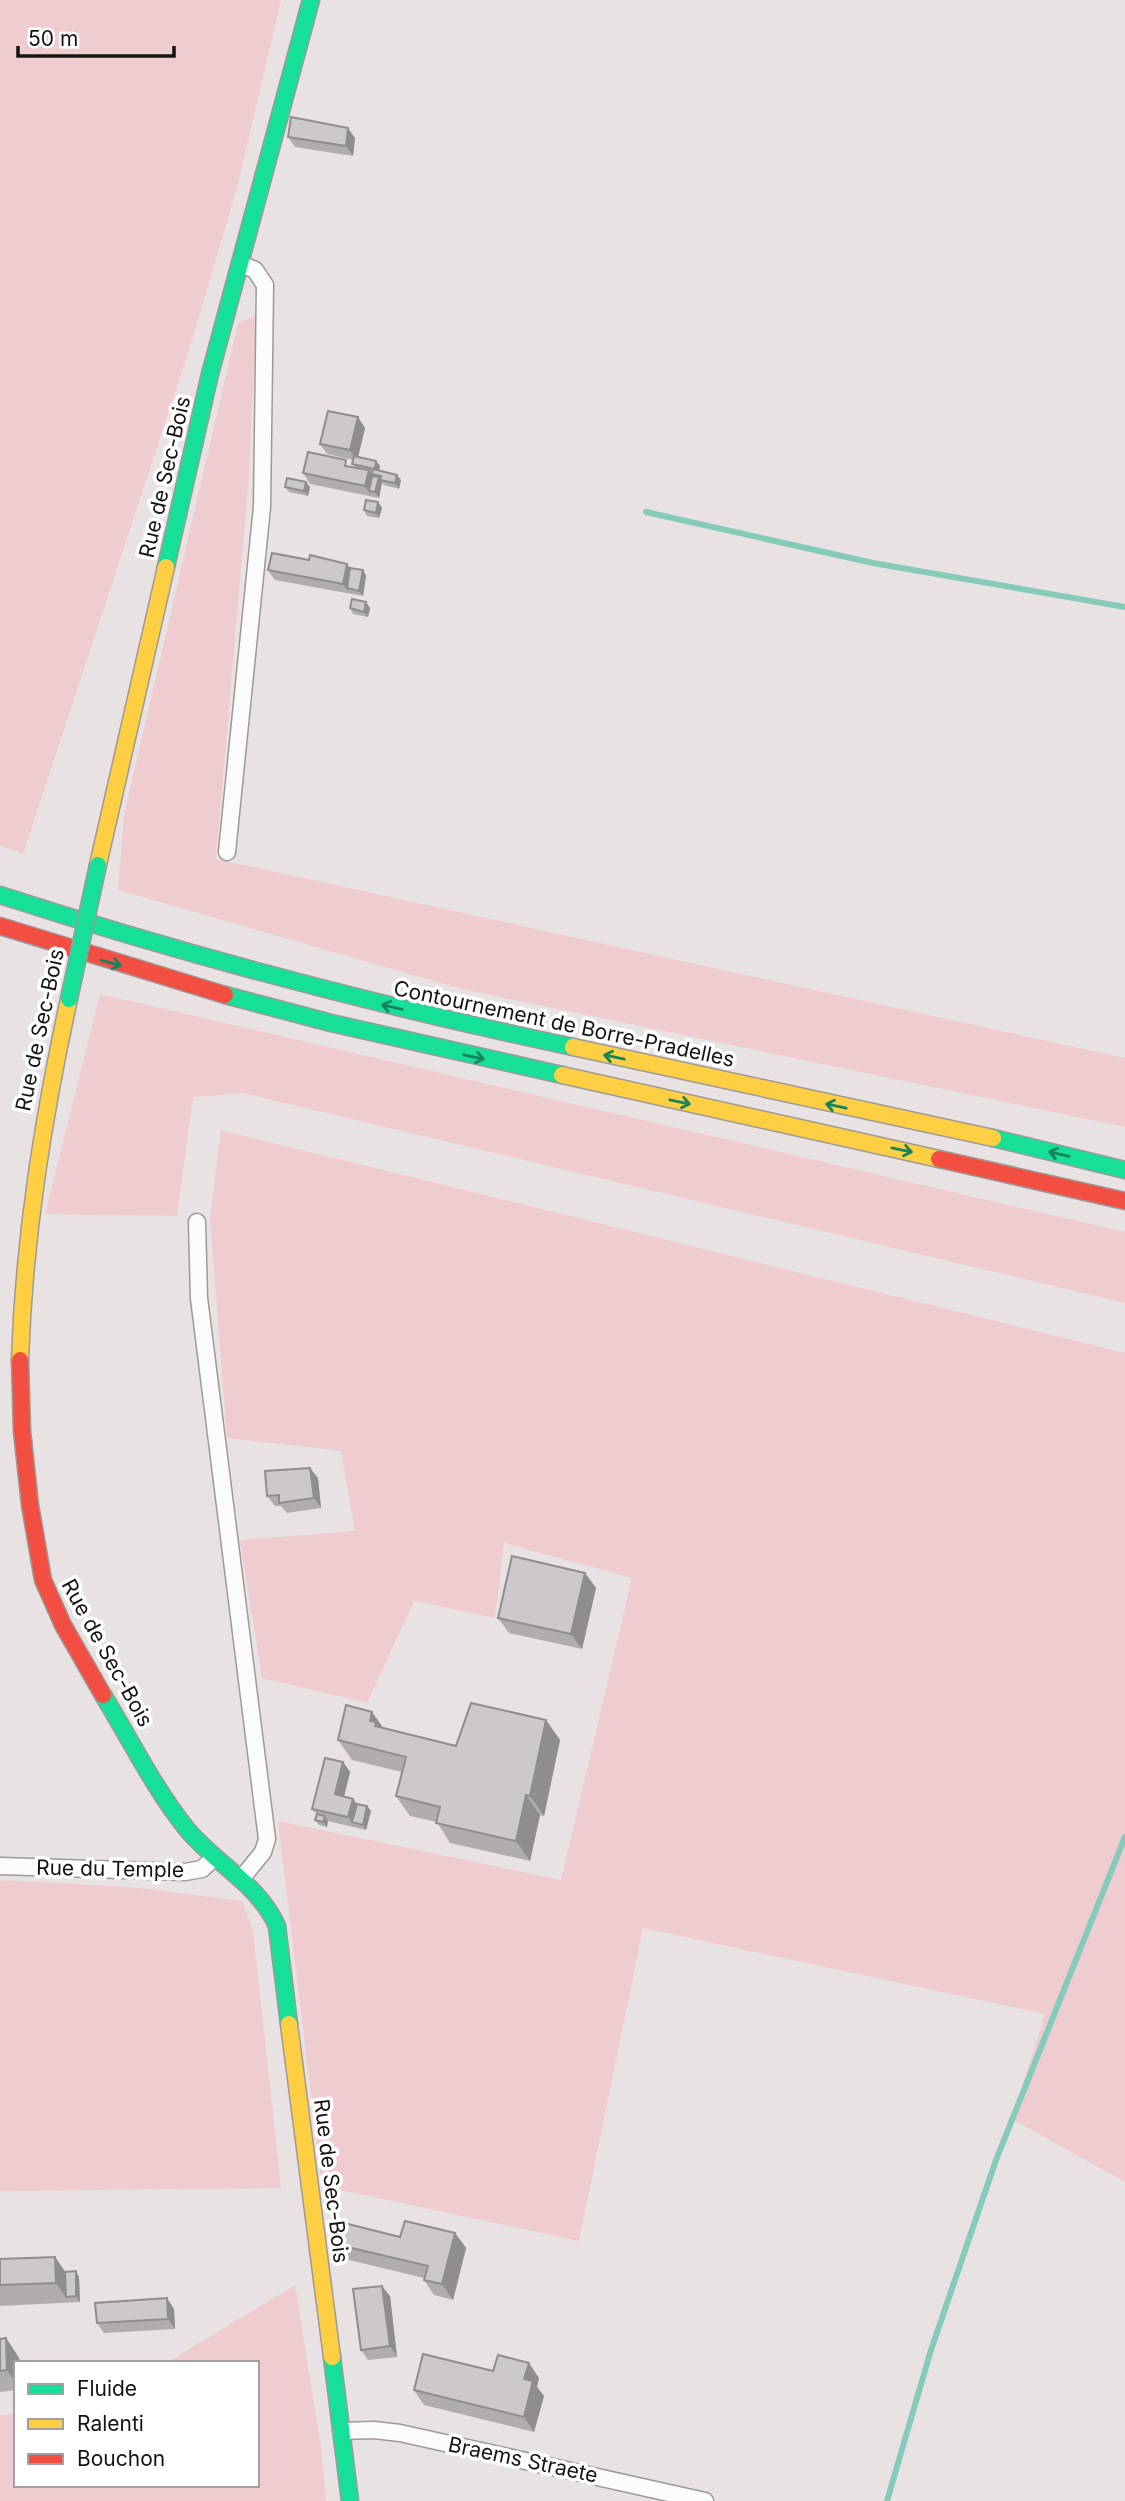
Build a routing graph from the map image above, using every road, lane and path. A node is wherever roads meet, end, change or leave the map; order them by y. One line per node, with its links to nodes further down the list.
1 (312, 0): 2 (main road, Rue de Sec-Bois)
2 (242, 264): 3 (street); 9 (main road, Rue de Sec-Bois, bridge)
3 (227, 852)
4 (0, 895): 6 (main road, Contournement de Borre-Pradelles, one-way to 4)
5 (0, 926): 7 (main road, one-way to 7)
6 (1125, 1171)
7 (1125, 1201)
8 (197, 1222): 13 (street)
9 (8, 1285)
10 (6, 1440): 11 (main road, Rue de Sec-Bois)
11 (215, 1857): 12 (street, Rue du Temple); 13 (main road, Rue de Sec-Bois)
12 (0, 1866)
13 (242, 1878): 14 (main road, Rue de Sec-Bois)
14 (341, 2431): 15 (main road, Rue de Sec-Bois); 16 (street, Braems Straete)
15 (350, 2501)
16 (705, 2501)

